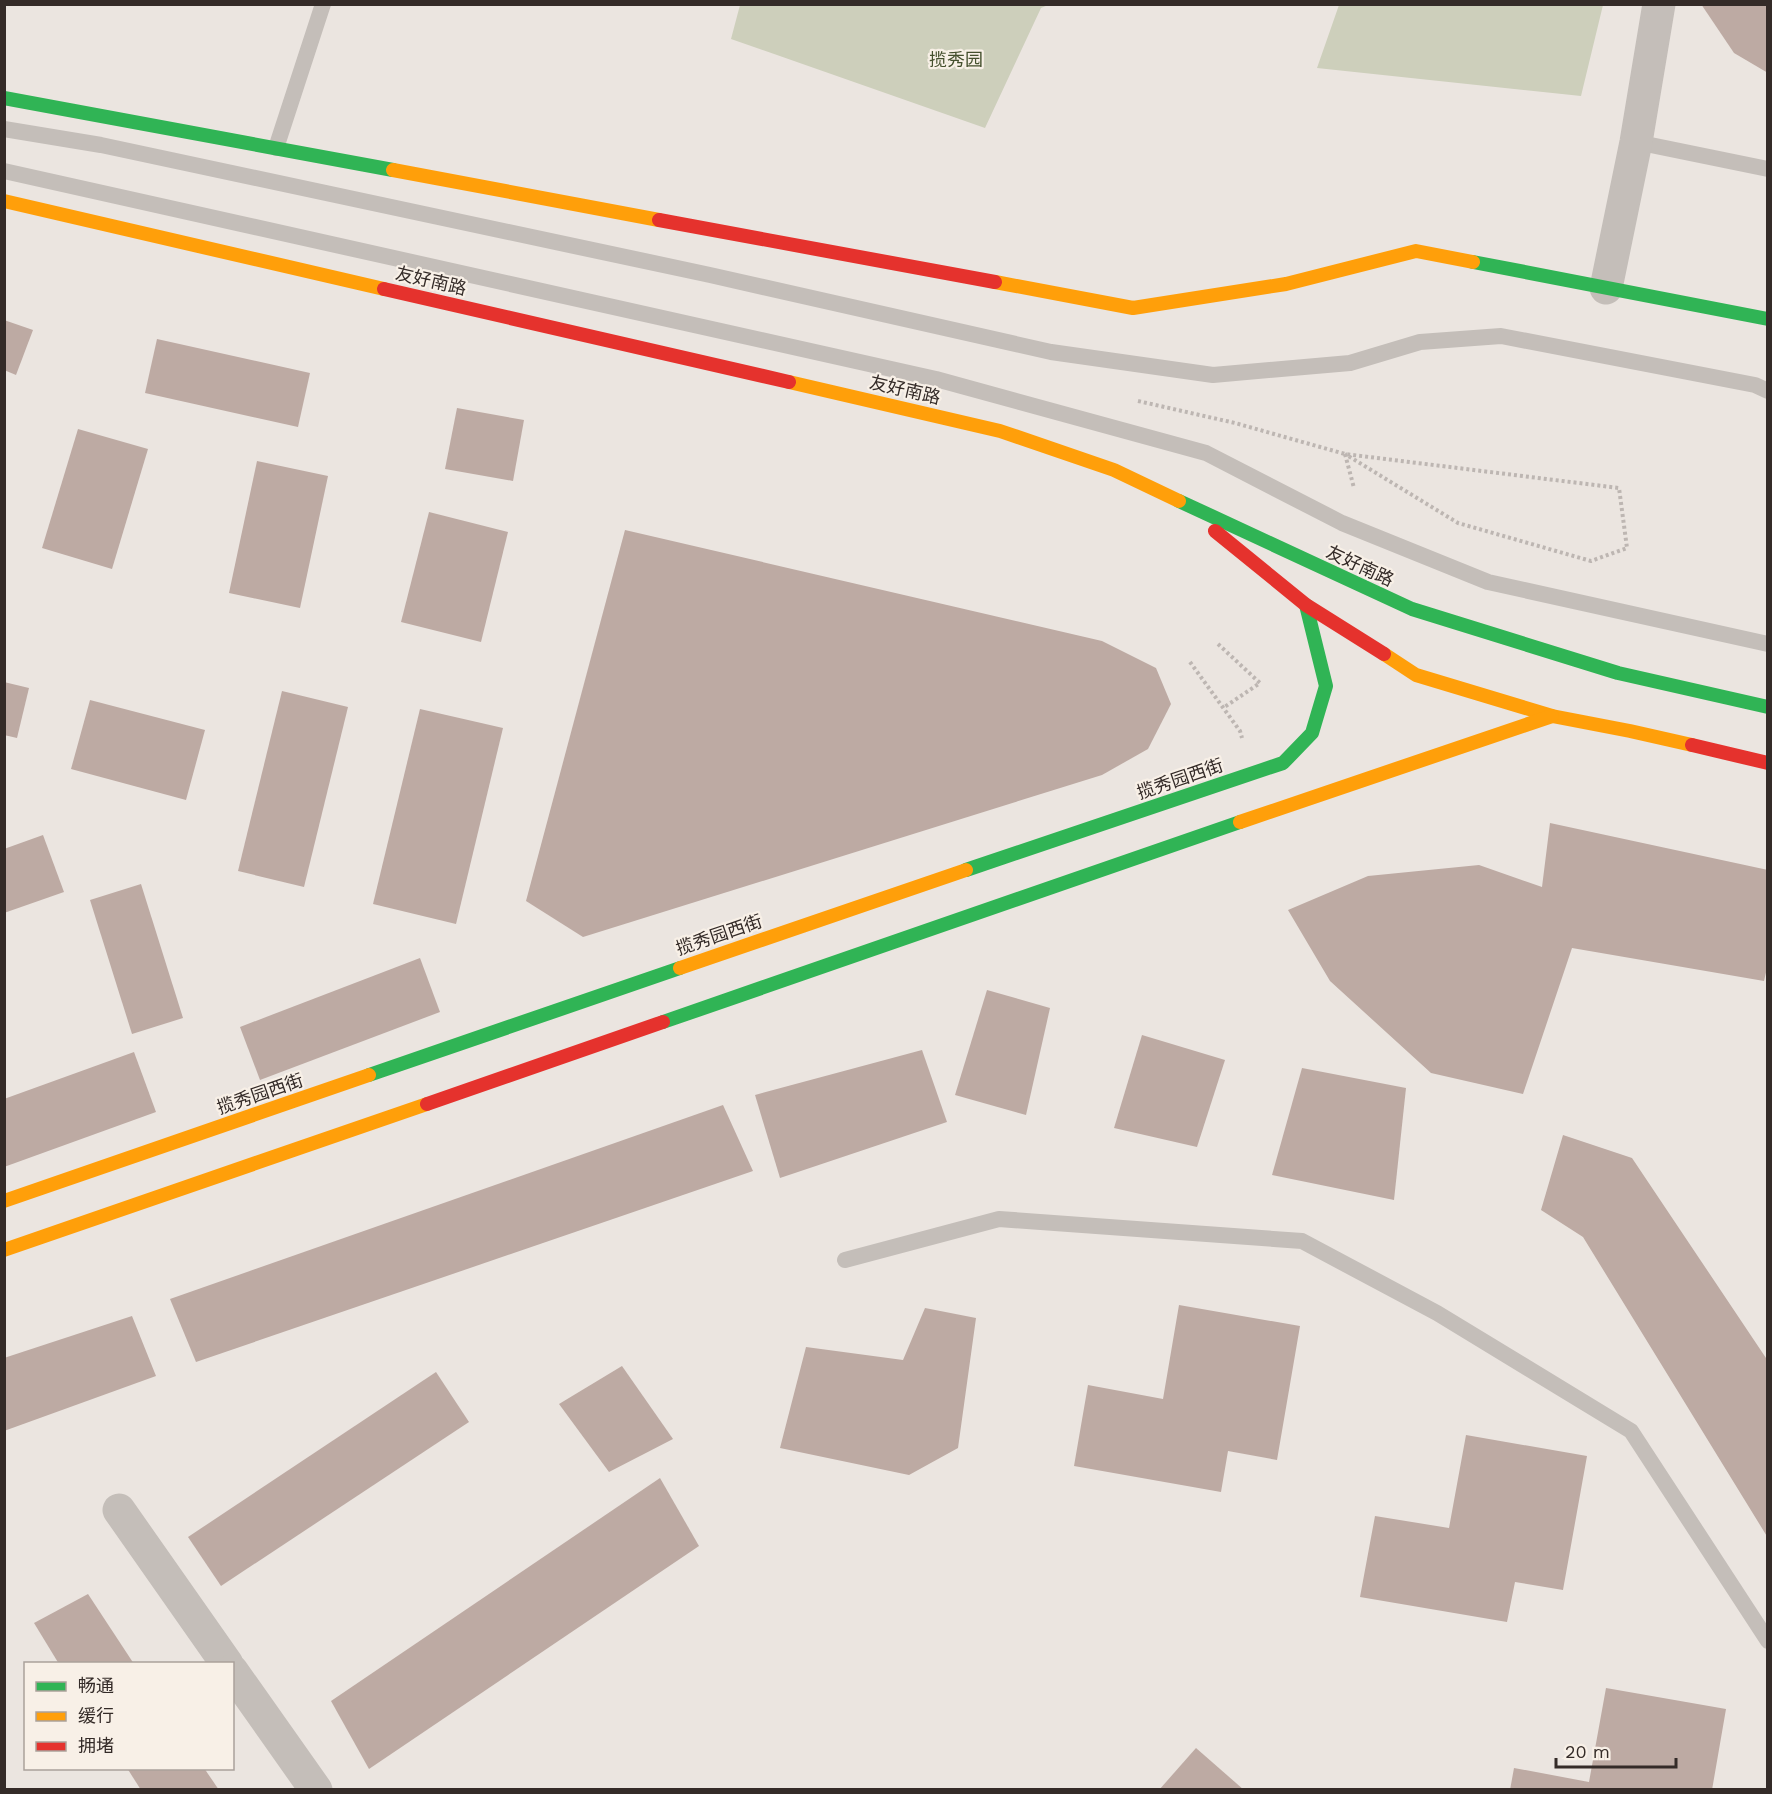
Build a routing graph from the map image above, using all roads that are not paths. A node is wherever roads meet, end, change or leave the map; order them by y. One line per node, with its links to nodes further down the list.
1 (322, 4): 6 (lane)
2 (1659, 4): 5 (street)
3 (4, 98): 6 (main road)
4 (4, 129): 12 (lane)
5 (1636, 142): 7 (lane); 10 (street)
6 (276, 148): 10 (main road)
7 (1767, 170)
8 (4, 171): 15 (lane)
9 (4, 201): 13 (main road, 友好南路)
10 (1606, 288): 11 (main road)
11 (1767, 319)
12 (1767, 390)
13 (1180, 502): 14 (main road); 16 (main road, 友好南路)
14 (1306, 605): 17 (main road); 19 (main road, 揽秀园西街)
15 (1767, 644)
16 (1767, 707)
17 (1552, 716): 18 (main road); 20 (main road)
18 (1767, 763)
19 (4, 1201)
20 (4, 1250)
21 (845, 1260): 23 (lane)
22 (119, 1509): 24 (street)
23 (1767, 1641)
24 (226, 1662)
25 (234, 1674): 26 (street)
26 (316, 1790)

